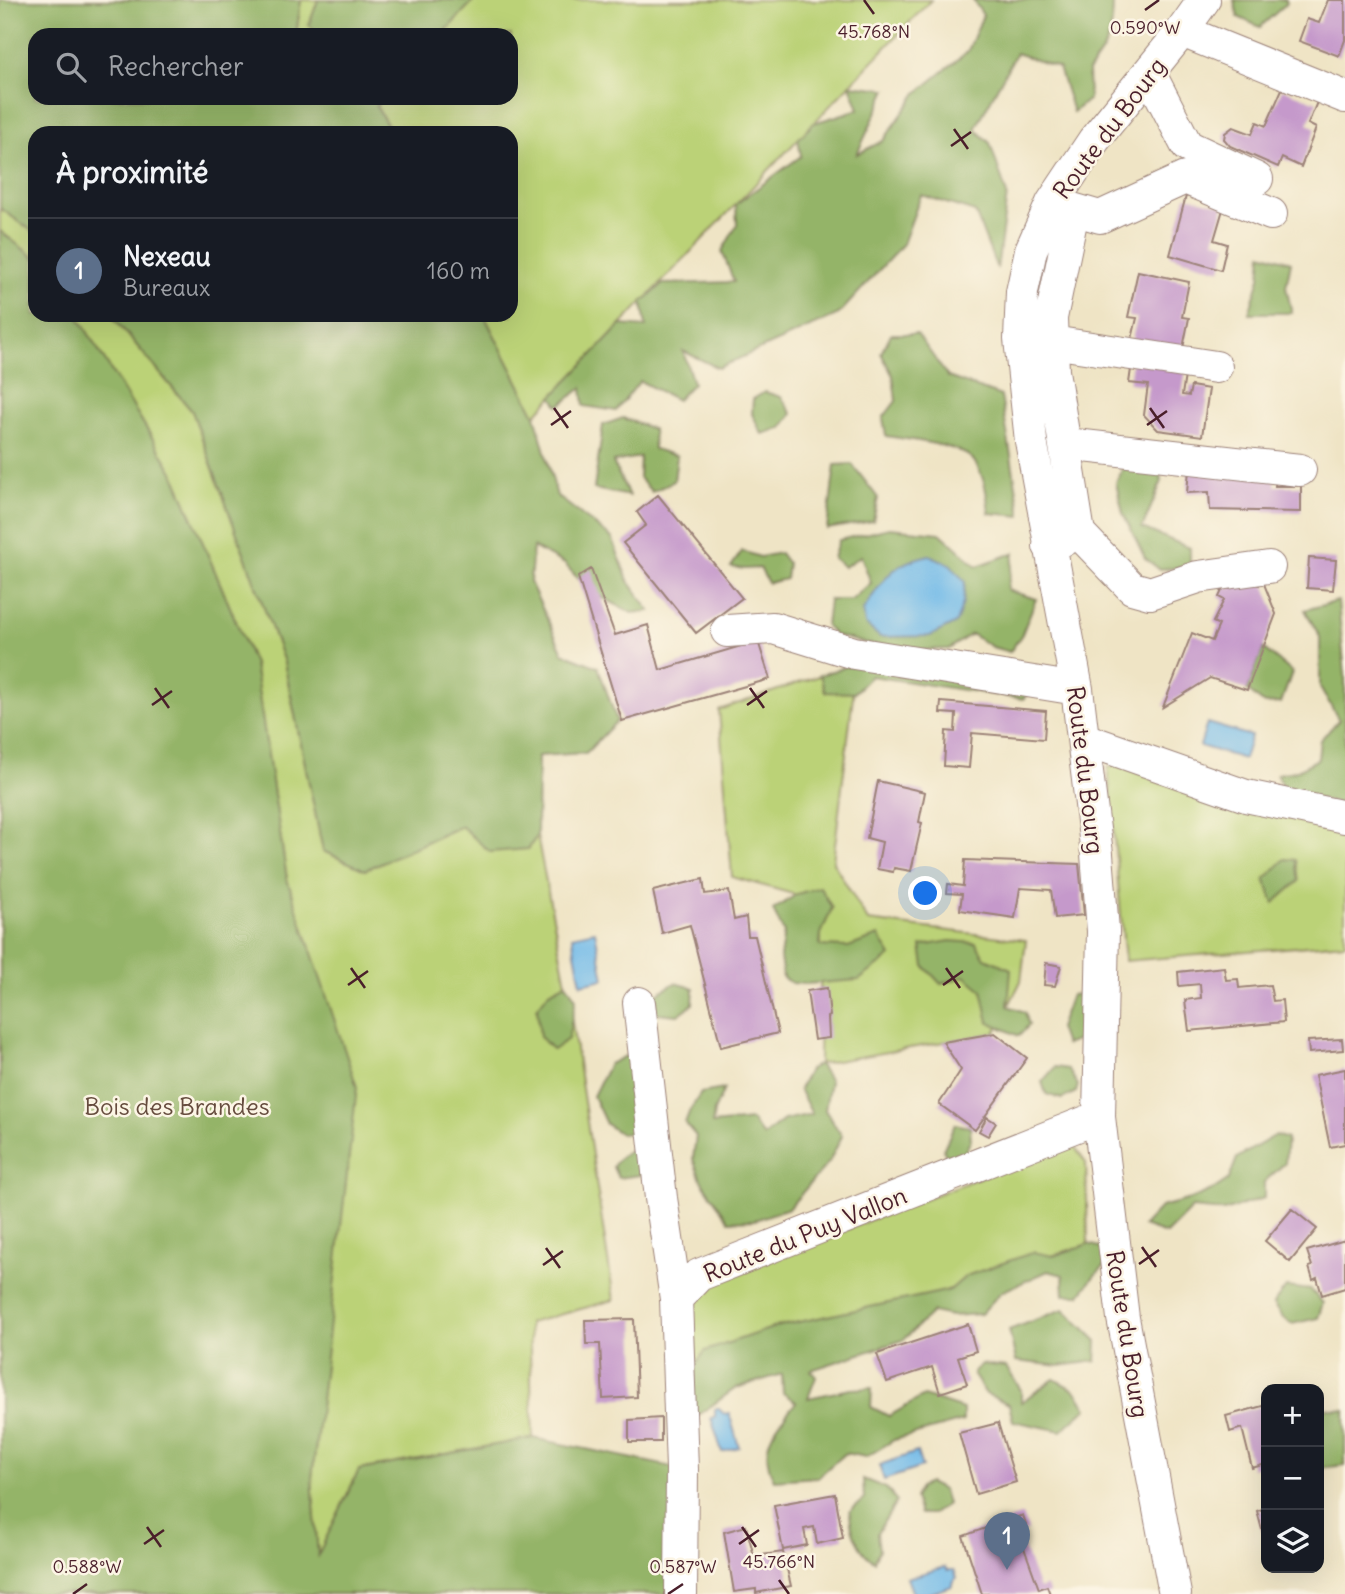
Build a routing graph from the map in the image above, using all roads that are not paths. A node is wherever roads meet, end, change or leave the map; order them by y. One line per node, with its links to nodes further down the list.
1 (1204, 0): 2 (street, Route du Bourg)
2 (1182, 31): 3 (street, Route du Bourg); 4 (street)
3 (1149, 72): 5 (street); 6 (street, Route du Bourg)
4 (1345, 97)
5 (1257, 179)
6 (1052, 203): 7 (street); 8 (street); 13 (street, Route du Bourg)
7 (1271, 214)
8 (1052, 342): 9 (street); 10 (street)
9 (1216, 367)
10 (1066, 444): 11 (street); 12 (street)
11 (1300, 470)
12 (1079, 533): 13 (street); 14 (street)
13 (1049, 546): 16 (street, Route du Bourg)
14 (1269, 567)
15 (727, 631): 16 (street)
16 (1077, 689): 17 (street, Route du Bourg)
17 (1084, 739): 18 (street); 20 (street, Route du Bourg)
18 (1345, 817)
19 (639, 1003): 21 (street)
20 (1098, 1117): 21 (street, Route du Puy Vallon); 23 (street, Route du Bourg)
21 (676, 1299): 22 (street, Route du Puy Vallon)
22 (681, 1594)
23 (1175, 1594)

